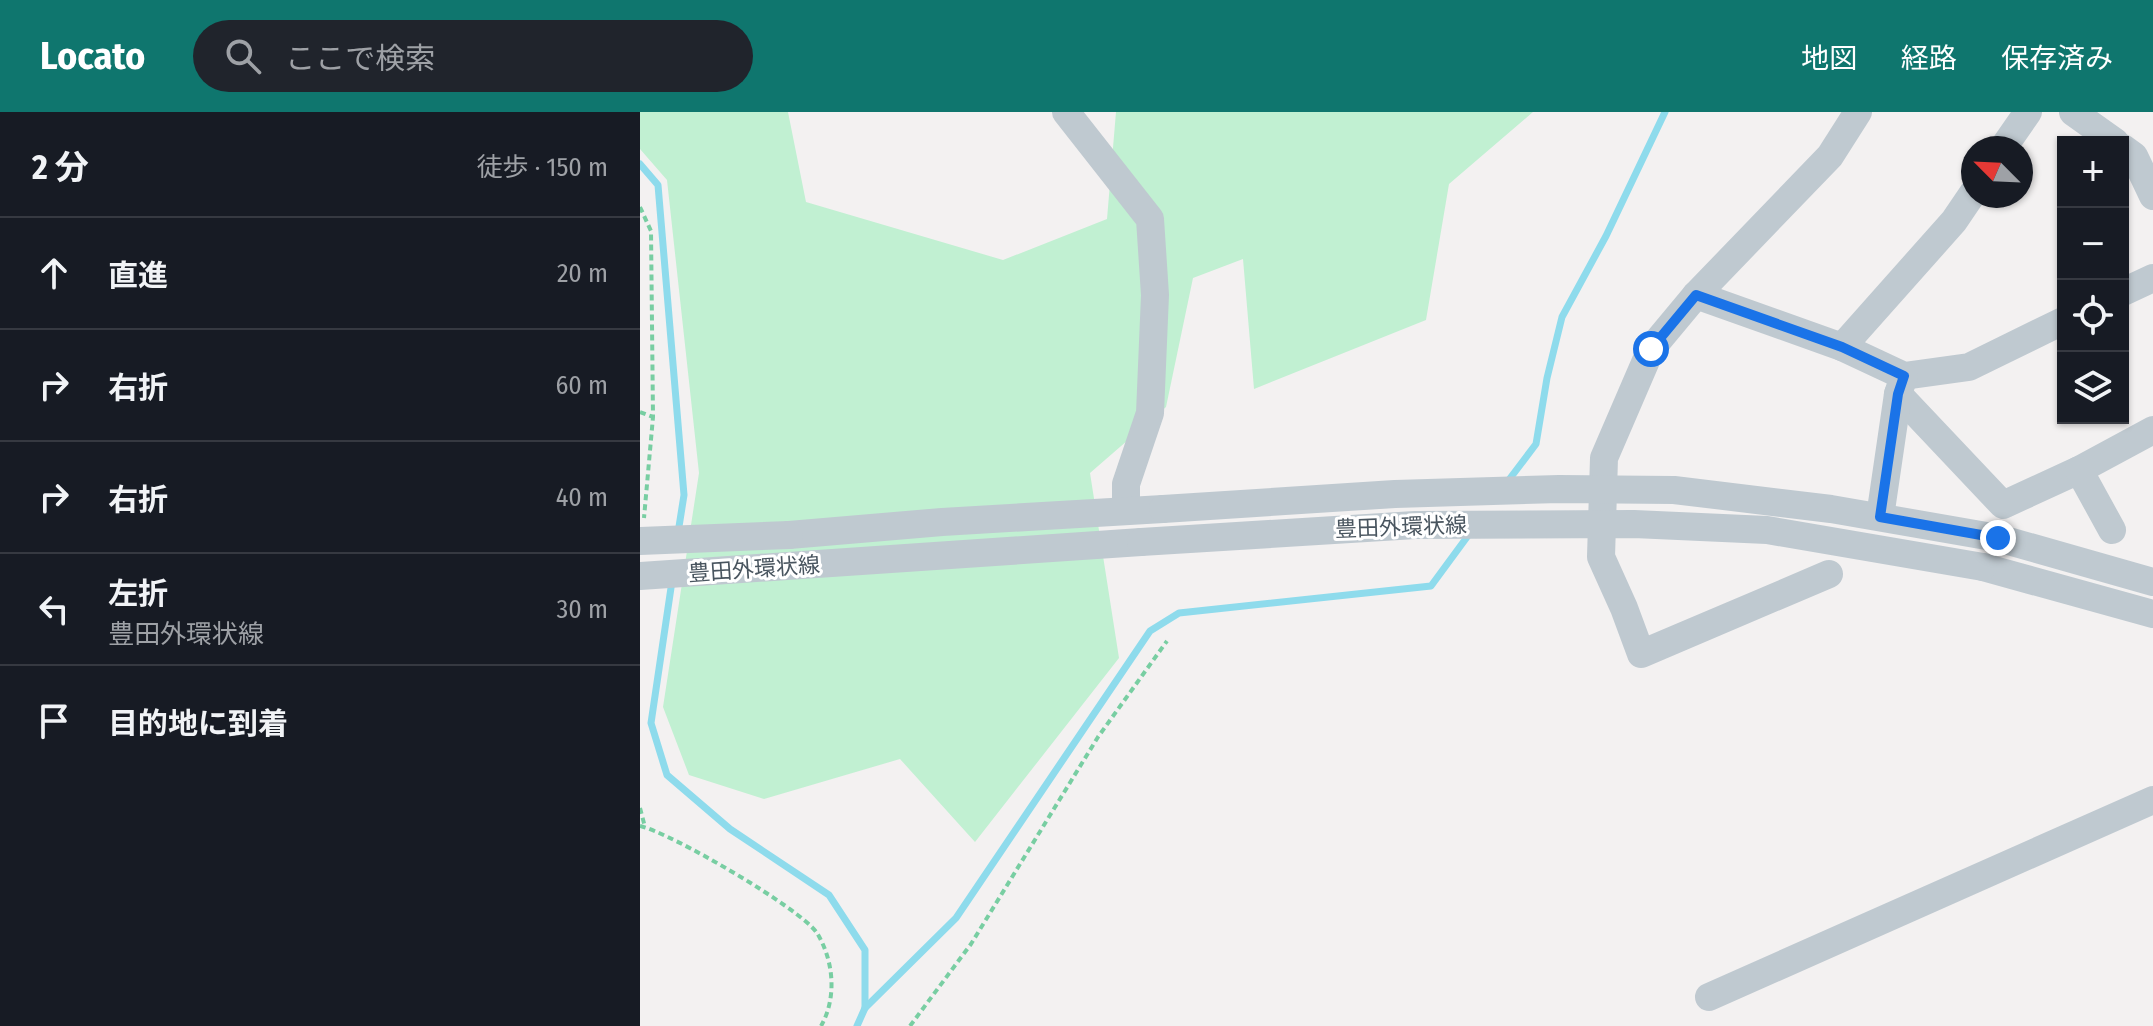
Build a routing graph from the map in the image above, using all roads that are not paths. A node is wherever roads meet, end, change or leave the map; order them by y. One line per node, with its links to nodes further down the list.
1 (1066, 112): 17 (street)
2 (1858, 112): 11 (street)
3 (2028, 112): 5 (street)
4 (2073, 112): 6 (street)
5 (2011, 136)
6 (2131, 146): 7 (street)
7 (2153, 196)
8 (1963, 208): 13 (street)
9 (2153, 278): 10 (street)
10 (2129, 289)
11 (1696, 295): 13 (street); 21 (street)
12 (2057, 324): 14 (street)
13 (1842, 347): 14 (street)
14 (1901, 385): 16 (street); 18 (street)
15 (2153, 430): 16 (street)
16 (2079, 470): 19 (street)
17 (1126, 510): 18 (street, 豊田外環状線, bridge); 20 (street, 豊田外環状線, bridge)
18 (1880, 517): 23 (street, 豊田外環状線, bridge)
19 (2112, 530)
20 (642, 532)
21 (1829, 574)
22 (640, 576): 24 (street, 豊田外環状線, bridge)
23 (2153, 582)
24 (2153, 614)
25 (2153, 800): 26 (street)
26 (1709, 997)

